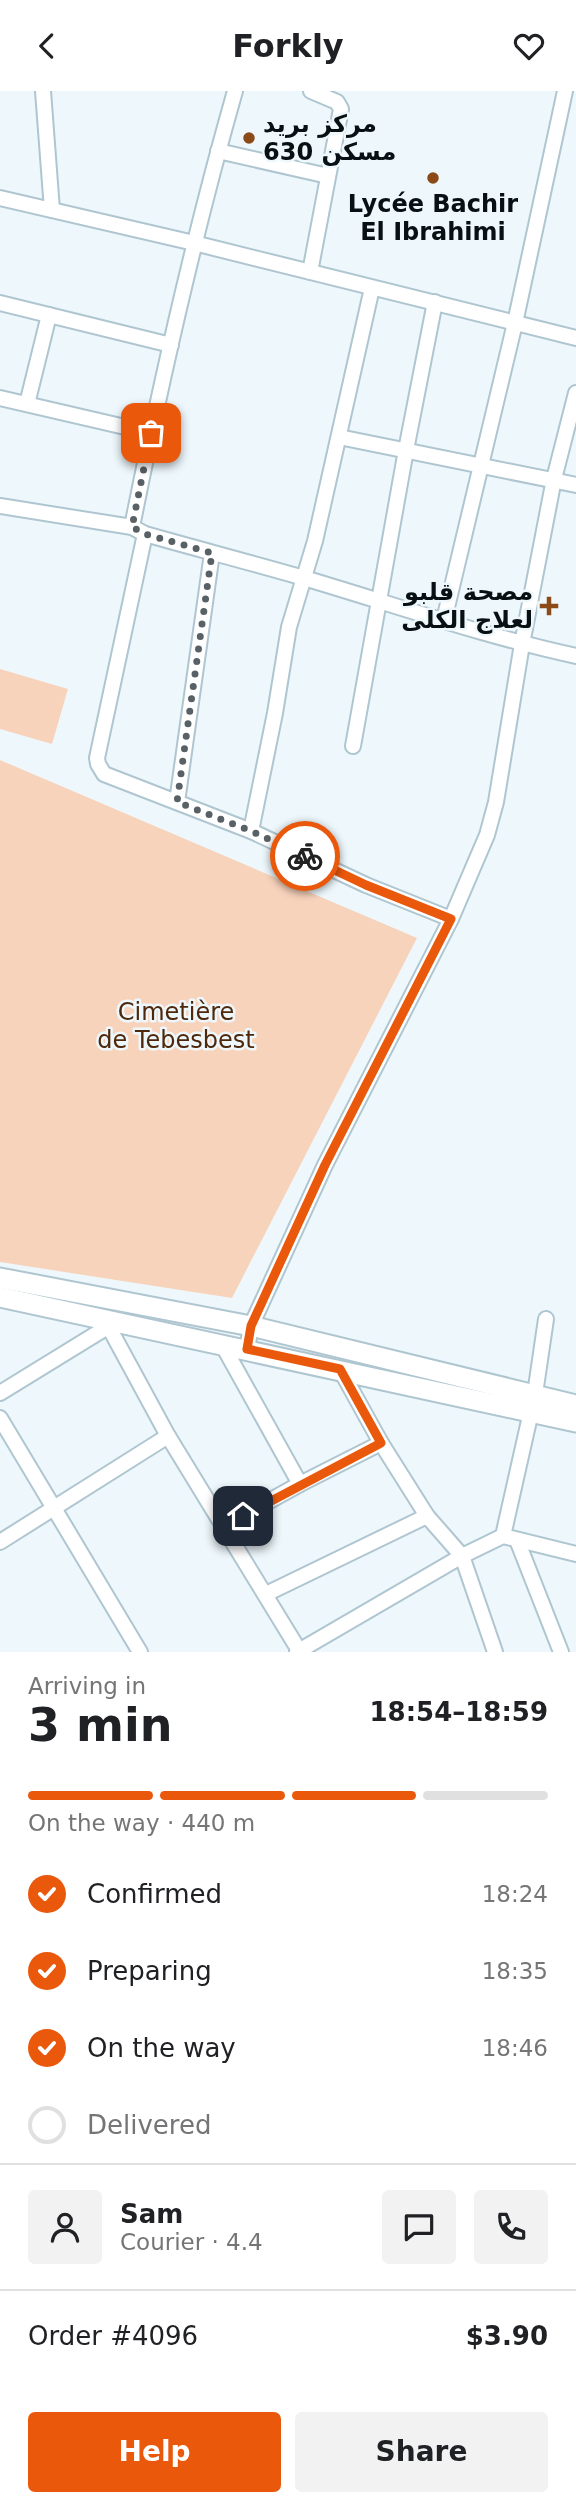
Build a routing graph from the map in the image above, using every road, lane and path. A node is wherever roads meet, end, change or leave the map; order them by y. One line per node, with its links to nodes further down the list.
1 (43, 91): 8 (street)
2 (235, 91): 5 (street)
3 (311, 91): 6 (street)
4 (565, 91): 15 (street)
5 (218, 151): 6 (street); 9 (street)
6 (328, 177): 10 (street)
7 (0, 198): 8 (street)
8 (52, 210): 9 (street)
9 (194, 243): 10 (street); 17 (street)
10 (310, 272): 11 (street)
11 (372, 288): 12 (street); 22 (street)
12 (435, 302): 15 (street); 23 (street)
13 (0, 303): 14 (street)
14 (49, 315): 17 (street); 20 (street)
15 (515, 323): 16 (street); 24 (street)
16 (576, 338)
17 (171, 345): 21 (street)
18 (576, 393): 25 (street)
19 (0, 398): 20 (street)
20 (27, 404): 21 (street)
21 (151, 433): 28 (street)
22 (339, 437): 23 (street); 30 (street)
23 (406, 450): 24 (street); 31 (street)
24 (483, 464): 25 (street); 32 (street)
25 (554, 479): 26 (street); 33 (street)
26 (576, 485)
27 (0, 506): 28 (street)
28 (139, 531): 29 (street); 36 (street)
29 (212, 553): 30 (street); 36 (street)
30 (305, 579): 31 (street); 37 (street)
31 (379, 603): 32 (street); 35 (street)
32 (444, 620): 33 (street)
33 (522, 644): 34 (street); 38 (street)
34 (576, 656)
35 (353, 746)
36 (177, 802): 37 (street)
37 (251, 831): 38 (street)
38 (451, 919): 43 (street)
39 (0, 1278): 43 (main road)
40 (0, 1297): 42 (main road)
41 (547, 1319): 48 (street)
42 (107, 1323): 44 (main road); 47 (street); 52 (street)
43 (251, 1326): 45 (street); 48 (main road)
44 (222, 1344): 45 (main road); 54 (street)
45 (247, 1349): 46 (main road)
46 (340, 1369): 48 (main road); 53 (street)
47 (0, 1393)
48 (533, 1403): 49 (main road); 51 (main road); 58 (street)
49 (576, 1405)
50 (0, 1418): 55 (street)
51 (576, 1422)
52 (168, 1437): 55 (street); 57 (street)
53 (381, 1443): 54 (street); 56 (street)
54 (300, 1484): 57 (street)
55 (53, 1509): 59 (street); 63 (street)
56 (427, 1516): 61 (street); 62 (street)
57 (224, 1526): 62 (street)
58 (510, 1538): 60 (street); 61 (street); 66 (street)
59 (0, 1542)
60 (576, 1553)
61 (463, 1556): 64 (street); 65 (street)
62 (266, 1594): 64 (street)
63 (140, 1652)
64 (299, 1652)
65 (495, 1652)
66 (561, 1652)

